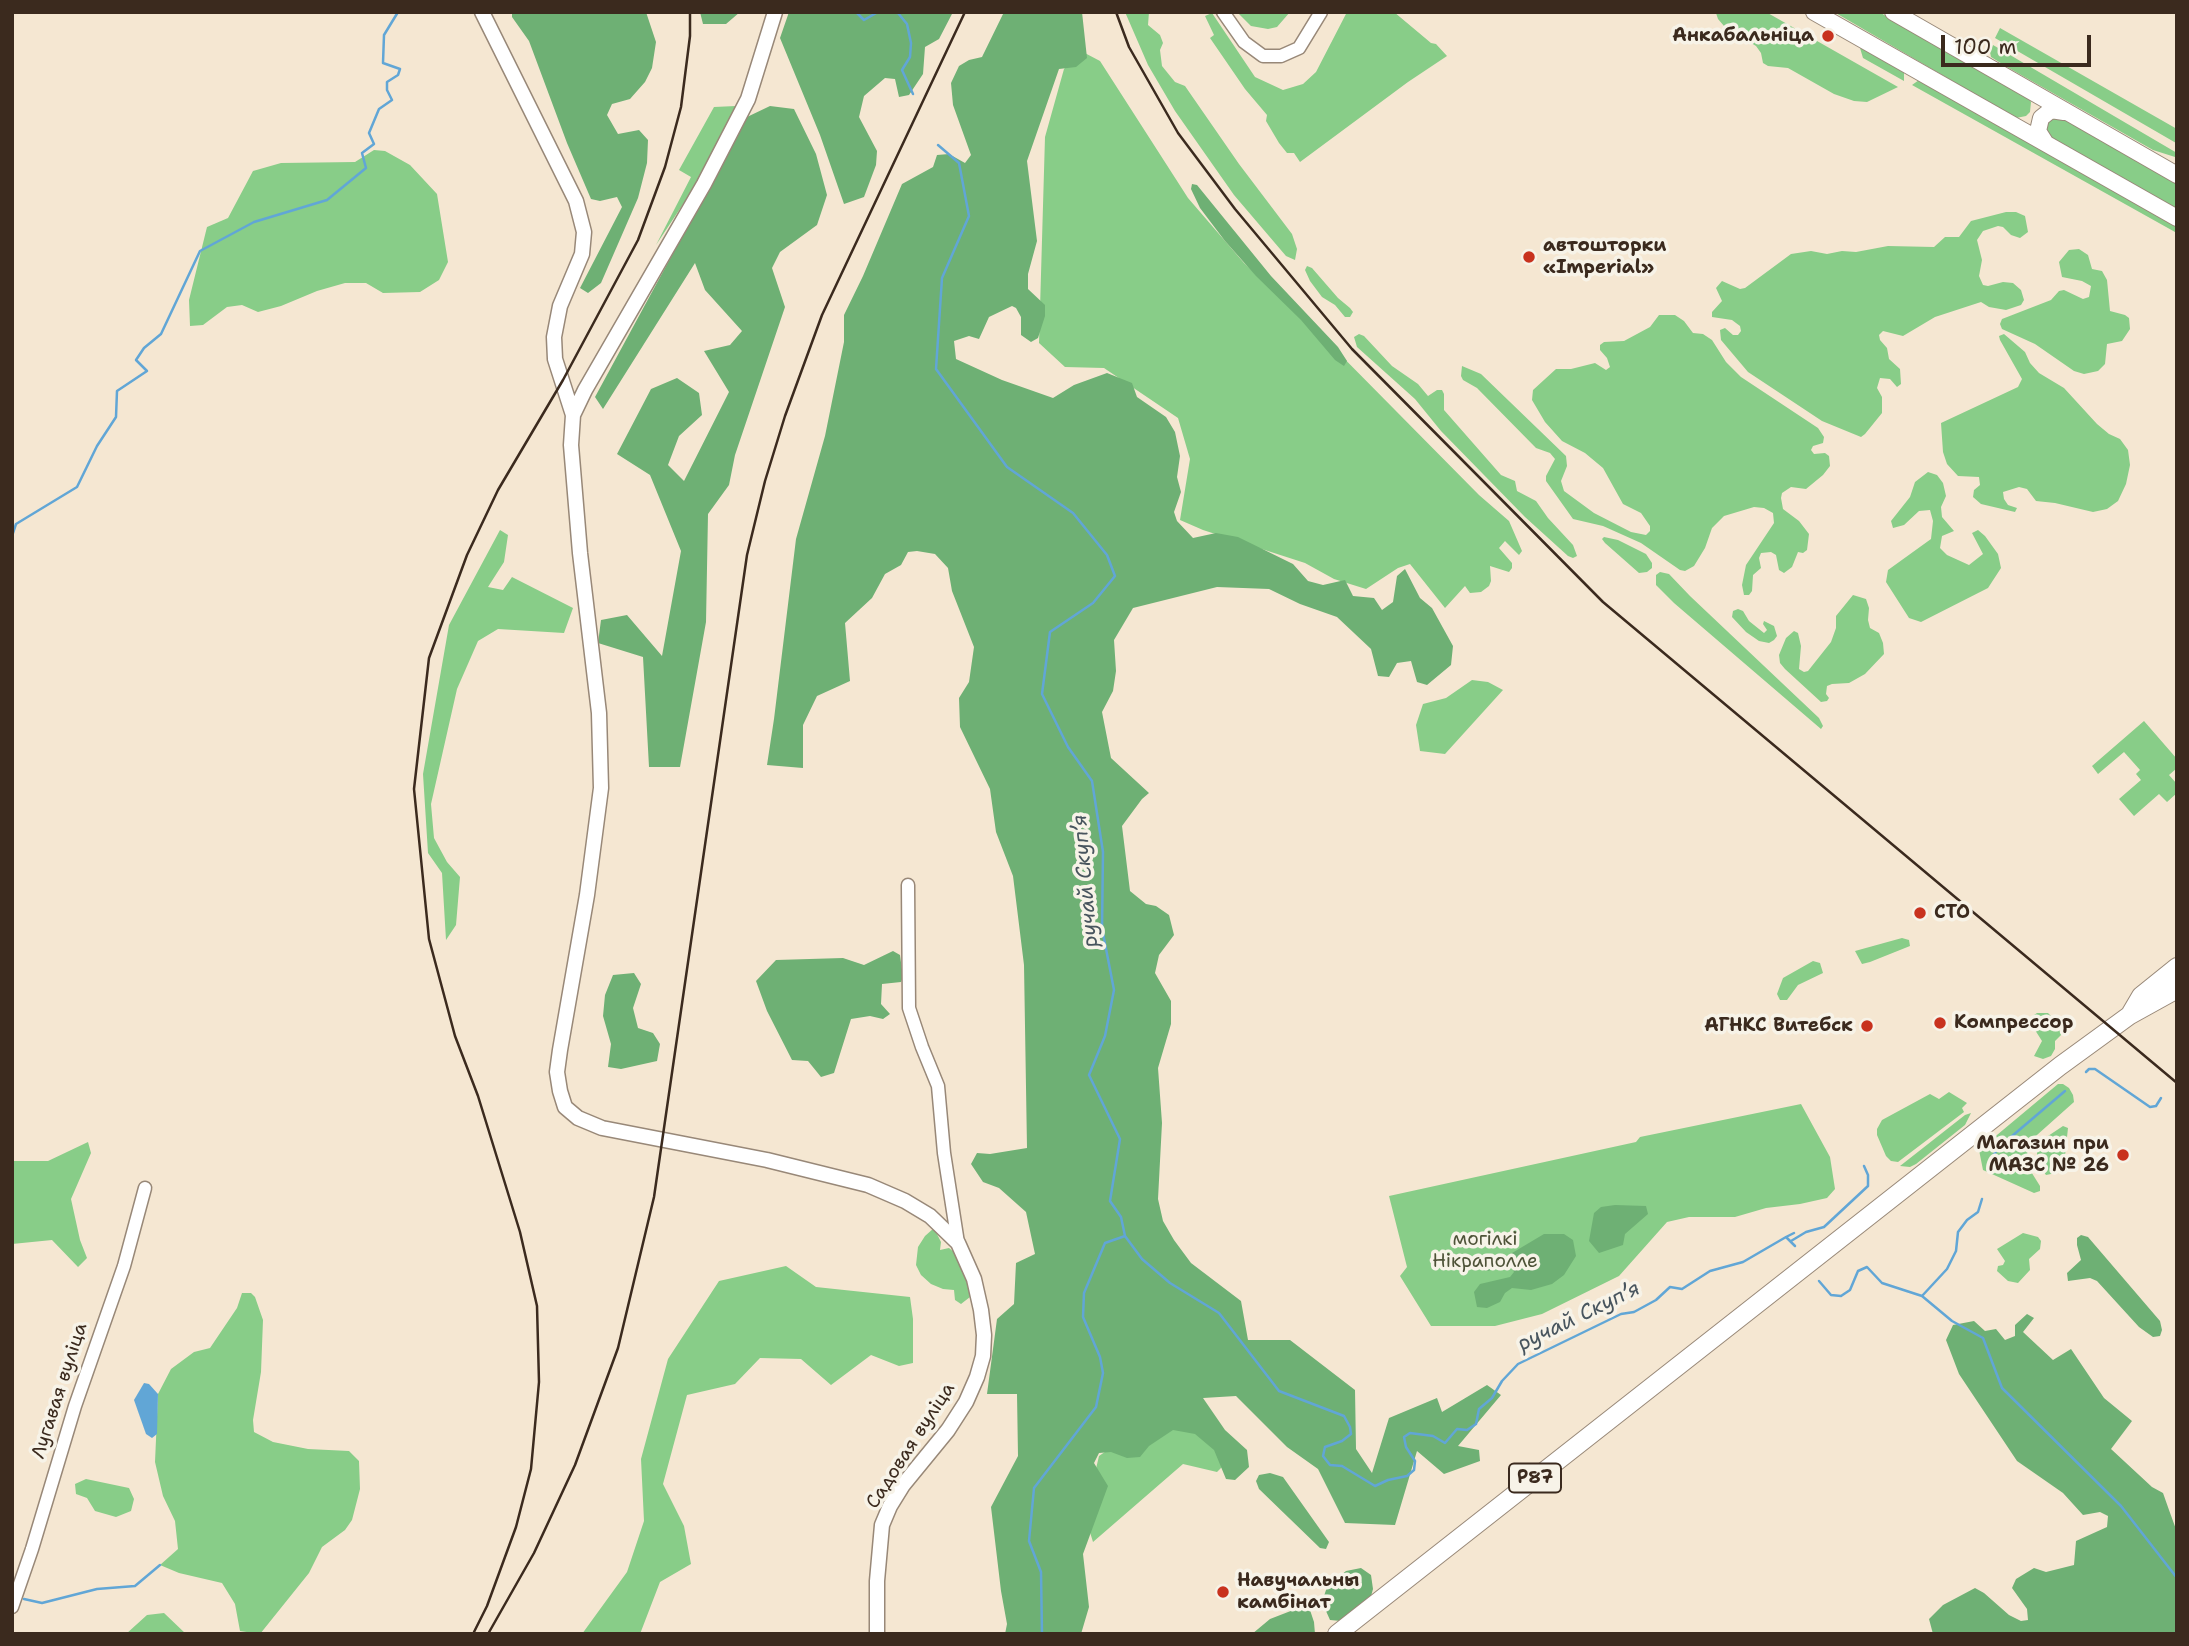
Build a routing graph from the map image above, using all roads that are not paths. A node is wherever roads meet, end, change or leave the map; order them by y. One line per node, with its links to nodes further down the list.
1 (482, 12): 13 (street)
2 (775, 12): 13 (street)
3 (1223, 12): 4 (street)
4 (1321, 12)
5 (1814, 12): 9 (main road)
6 (1893, 12): 7 (main road)
7 (2031, 93): 8 (main road); 9 (main road)
8 (2064, 112): 10 (main road); 11 (main road)
9 (2012, 124): 10 (main road)
10 (2046, 143): 12 (main road)
11 (2177, 175)
12 (2177, 218)
13 (573, 415): 19 (street, Садовая вуліца)
14 (908, 885): 19 (street, Садовая вуліца)
15 (2177, 967): 17 (main road, Р87)
16 (2177, 989): 17 (main road, Р87)
17 (2145, 1001): 22 (main road, Р87)
18 (145, 1188): 20 (street, Лугавая вуліца)
19 (958, 1243): 21 (street, Садовая вуліца)
20 (12, 1607)
21 (877, 1634)
22 (1337, 1634)

